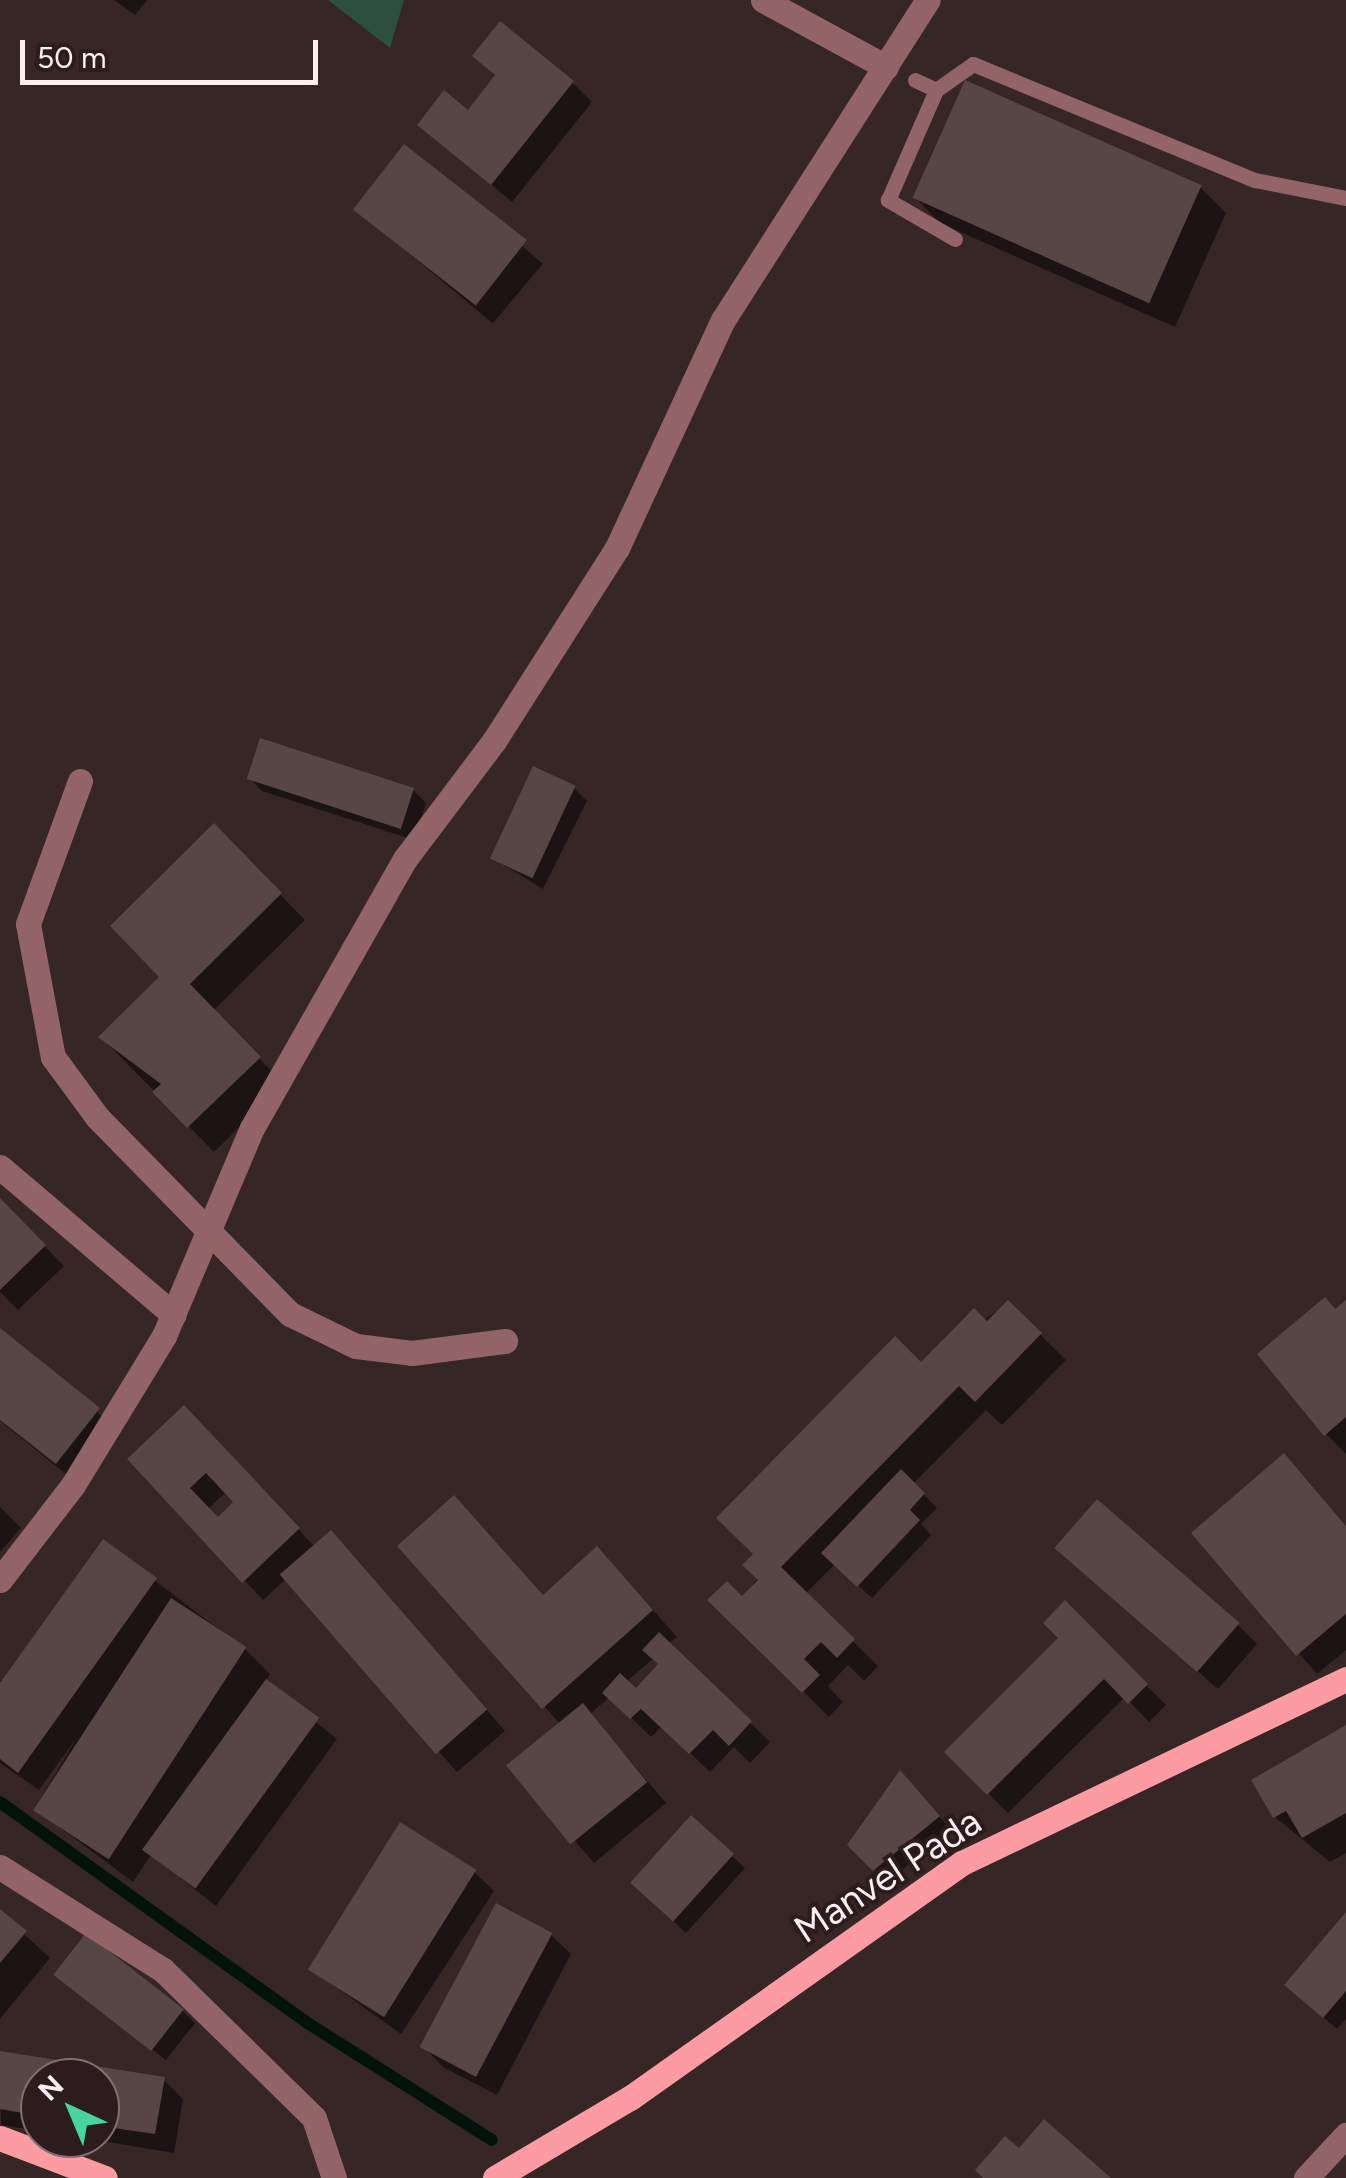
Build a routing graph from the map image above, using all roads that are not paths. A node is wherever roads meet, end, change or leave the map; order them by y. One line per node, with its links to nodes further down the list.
1 (762, 0): 3 (street)
2 (928, 0): 3 (street)
3 (886, 66): 10 (street)
4 (915, 80): 5 (lane)
5 (936, 90): 6 (lane); 7 (lane)
6 (1346, 198)
7 (955, 238)
8 (80, 781): 10 (street)
9 (0, 1167): 11 (street)
10 (210, 1235): 11 (street); 12 (street)
11 (174, 1315): 13 (street)
12 (506, 1341)
13 (0, 1580)
14 (1346, 1679): 20 (main road, Manvel Pada)
15 (0, 1867): 19 (street)
16 (1346, 2135): 21 (street)
17 (0, 2138): 18 (main road)
18 (105, 2178)
19 (334, 2178)
20 (496, 2178)
21 (1306, 2178)

